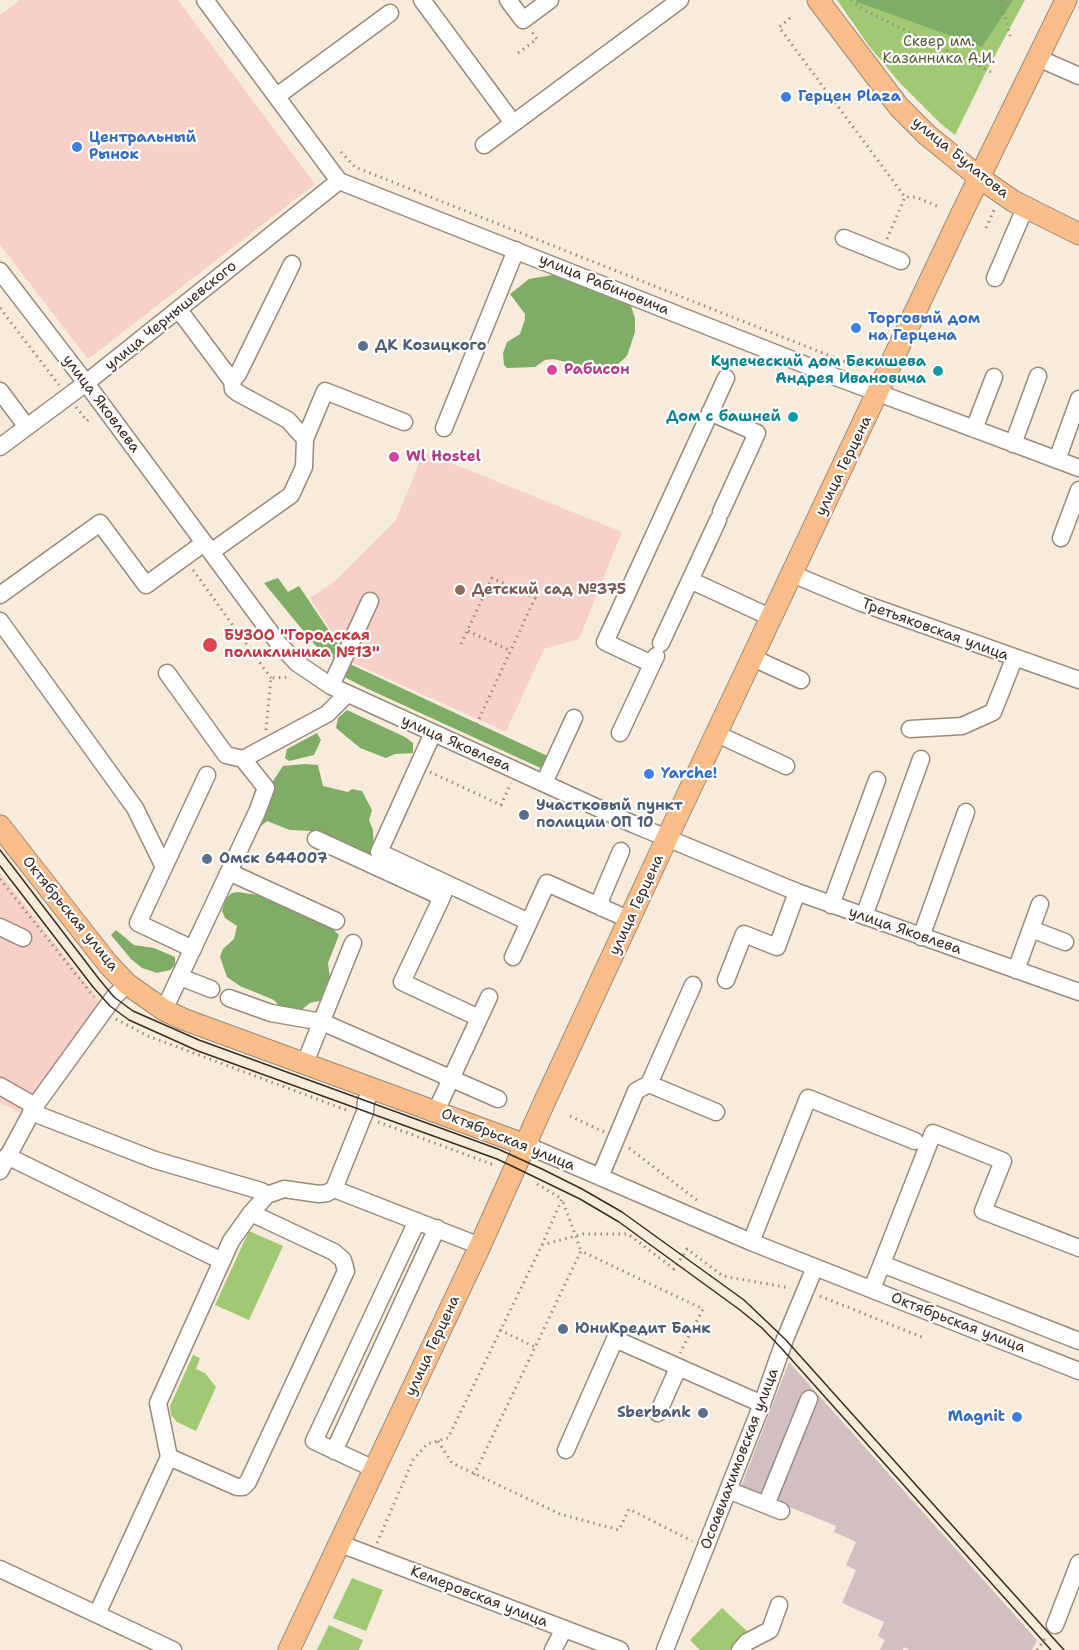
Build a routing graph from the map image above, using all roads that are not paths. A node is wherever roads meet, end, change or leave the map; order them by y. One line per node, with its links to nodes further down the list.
1 (205, 0): 11 (street)
2 (422, 0): 12 (street)
3 (508, 0): 4 (street)
4 (550, 0)
5 (818, 0): 14 (main road, улица Булатова)
6 (1066, 0): 9 (main road, улица Герцена)
7 (675, 2): 12 (street)
8 (390, 13): 11 (street)
9 (1038, 58): 10 (street); 14 (main road, улица Герцена)
10 (1079, 75)
11 (277, 96): 15 (street)
12 (513, 123): 13 (street)
13 (484, 145)
14 (980, 178): 16 (main road, улица Булатова); 31 (main road, улица Герцена)
15 (339, 181): 19 (street, улица Рабиновича); 24 (street, улица Чернышевского)
16 (1025, 208): 17 (main road, улица Булатова); 23 (street)
17 (1079, 234)
18 (844, 238): 20 (street)
19 (516, 250): 31 (street, улица Рабиновича); 36 (street)
20 (901, 261)
21 (292, 264): 28 (street)
22 (0, 272): 29 (street, улица Яковлева)
23 (994, 278)
24 (178, 309): 28 (street); 29 (street, улица Чернышевского)
25 (1038, 376): 39 (street)
26 (994, 377): 37 (street)
27 (726, 378): 33 (street)
28 (232, 381): 38 (street)
29 (86, 383): 35 (street, улица Чернышевского); 45 (street, улица Яковлева)
30 (0, 391): 35 (street)
31 (879, 393): 37 (street, улица Рабиновича); 46 (main road, улица Герцена)
32 (1079, 399): 41 (street)
33 (710, 412): 47 (street); 52 (street)
34 (404, 422): 38 (street)
35 (27, 427): 40 (street, улица Чернышевского)
36 (444, 428)
37 (974, 429): 39 (street, улица Рабиновича)
38 (305, 439): 45 (street)
39 (1013, 444): 41 (street, улица Рабиновича)
40 (0, 447)
41 (1057, 460): 42 (street, улица Рабиновича)
42 (1079, 468)
43 (1079, 490): 44 (street)
44 (1061, 538)
45 (207, 548): 48 (street); 58 (street, улица Яковлева)
46 (792, 574): 50 (main road, улица Герцена); 54 (street, Третьяковская улица)
47 (690, 580): 50 (street); 52 (street)
48 (0, 595)
49 (370, 601): 58 (street)
50 (772, 618): 53 (main road, улица Герцена)
51 (0, 621): 76 (street)
52 (657, 652): 63 (street)
53 (753, 658): 56 (street); 64 (main road, улица Герцена)
54 (1014, 658): 57 (street, Третьяковская улица); 61 (street)
55 (167, 672): 65 (street)
56 (801, 680)
57 (1079, 680)
58 (331, 686): 59 (street, улица Яковлева)
59 (347, 694): 62 (street, улица Яковлева); 65 (street)
60 (574, 718): 70 (street)
61 (910, 729)
62 (433, 733): 70 (street, улица Яковлева); 78 (street)
63 (620, 733)
64 (717, 734): 67 (street); 74 (main road, улица Герцена)
65 (243, 759): 77 (street)
66 (921, 759): 83 (street)
67 (786, 766)
68 (207, 775): 76 (street)
69 (877, 780): 81 (street)
70 (544, 783): 74 (street, улица Яковлева)
71 (966, 812): 89 (street)
72 (0, 826): 98 (main road, Октябрьская улица)
73 (316, 838): 78 (street)
74 (667, 838): 79 (street, улица Яковлева); 84 (main road, улица Герцена)
75 (621, 851): 82 (street)
76 (164, 867): 93 (street)
77 (229, 872): 85 (street); 93 (street)
78 (445, 891): 86 (street); 105 (street)
79 (797, 892): 81 (street, улица Яковлева); 97 (street)
80 (1040, 904): 88 (street)
81 (831, 905): 83 (street, улица Яковлева)
82 (602, 908): 84 (street); 86 (street)
83 (864, 916): 89 (street, улица Яковлева)
84 (630, 920): 117 (main road, улица Герцена)
85 (336, 921)
86 (529, 921): 94 (street)
87 (0, 927): 90 (street)
88 (1031, 929): 91 (street); 95 (street)
89 (921, 937): 95 (street, улица Яковлева)
90 (23, 938)
91 (1065, 942)
92 (353, 943): 106 (street)
93 (193, 949): 96 (street)
94 (513, 957)
95 (1016, 970): 101 (street, улица Яковлева)
96 (180, 977): 100 (street); 104 (street)
97 (726, 980)
98 (127, 984): 104 (main road, Октябрьская улица); 113 (street)
99 (693, 985): 109 (street)
100 (211, 989)
101 (1079, 992)
102 (489, 997): 105 (street)
103 (229, 998): 106 (street)
104 (164, 1010): 107 (main road, Октябрьская улица)
105 (479, 1018): 108 (street)
106 (322, 1022): 107 (street); 108 (street)
107 (305, 1063): 111 (main road, Октябрьская улица)
108 (451, 1079): 112 (street); 114 (street)
109 (649, 1084): 115 (street); 119 (street)
110 (0, 1086): 113 (street)
111 (373, 1089): 114 (main road, Октябрьская улица); 120 (street)
112 (498, 1099)
113 (33, 1109): 118 (street); 121 (street)
114 (436, 1111): 117 (main road, Октябрьская улица)
115 (716, 1112)
116 (915, 1141): 125 (street)
117 (526, 1145): 119 (street, Октябрьская улица); 126 (main road, улица Герцена)
118 (4, 1163): 128 (street)
119 (600, 1177): 125 (street, Октябрьская улица)
120 (334, 1189): 121 (street); 123 (street)
121 (267, 1195): 122 (street)
122 (251, 1213): 128 (street); 140 (street)
123 (417, 1221): 124 (street); 139 (street)
124 (437, 1228): 126 (street); 139 (street)
125 (751, 1242): 130 (street, Октябрьская улица)
126 (480, 1246): 141 (main road, улица Герцена)
127 (1079, 1248): 129 (street)
128 (222, 1261): 140 (street)
129 (882, 1264): 131 (street); 132 (street)
130 (815, 1267): 131 (street, Октябрьская улица); 136 (street, Осоавиахимовская улица)
131 (872, 1289): 134 (street, Октябрьская улица)
132 (1079, 1341)
133 (676, 1367): 136 (street); 137 (street); 138 (street)
134 (1079, 1371)
135 (809, 1399): 142 (street)
136 (762, 1404): 142 (street, Осоавиахимовская улица)
137 (658, 1413)
138 (566, 1450)
139 (334, 1451): 141 (street)
140 (169, 1457): 147 (street)
141 (374, 1469): 143 (main road, улица Герцена)
142 (728, 1490): 154 (street, Осоавиахимовская улица)
143 (338, 1543): 149 (street, Кемеровская улица); 151 (main road, улица Герцена)
144 (1079, 1563): 148 (street)
145 (0, 1569): 147 (street)
146 (779, 1605): 155 (street)
147 (98, 1614): 150 (street)
148 (1055, 1625)
149 (564, 1629): 152 (street); 153 (street, Кемеровская улица)
150 (173, 1650)
151 (289, 1650)
152 (553, 1650)
153 (621, 1650)
154 (665, 1650)
155 (740, 1650)

